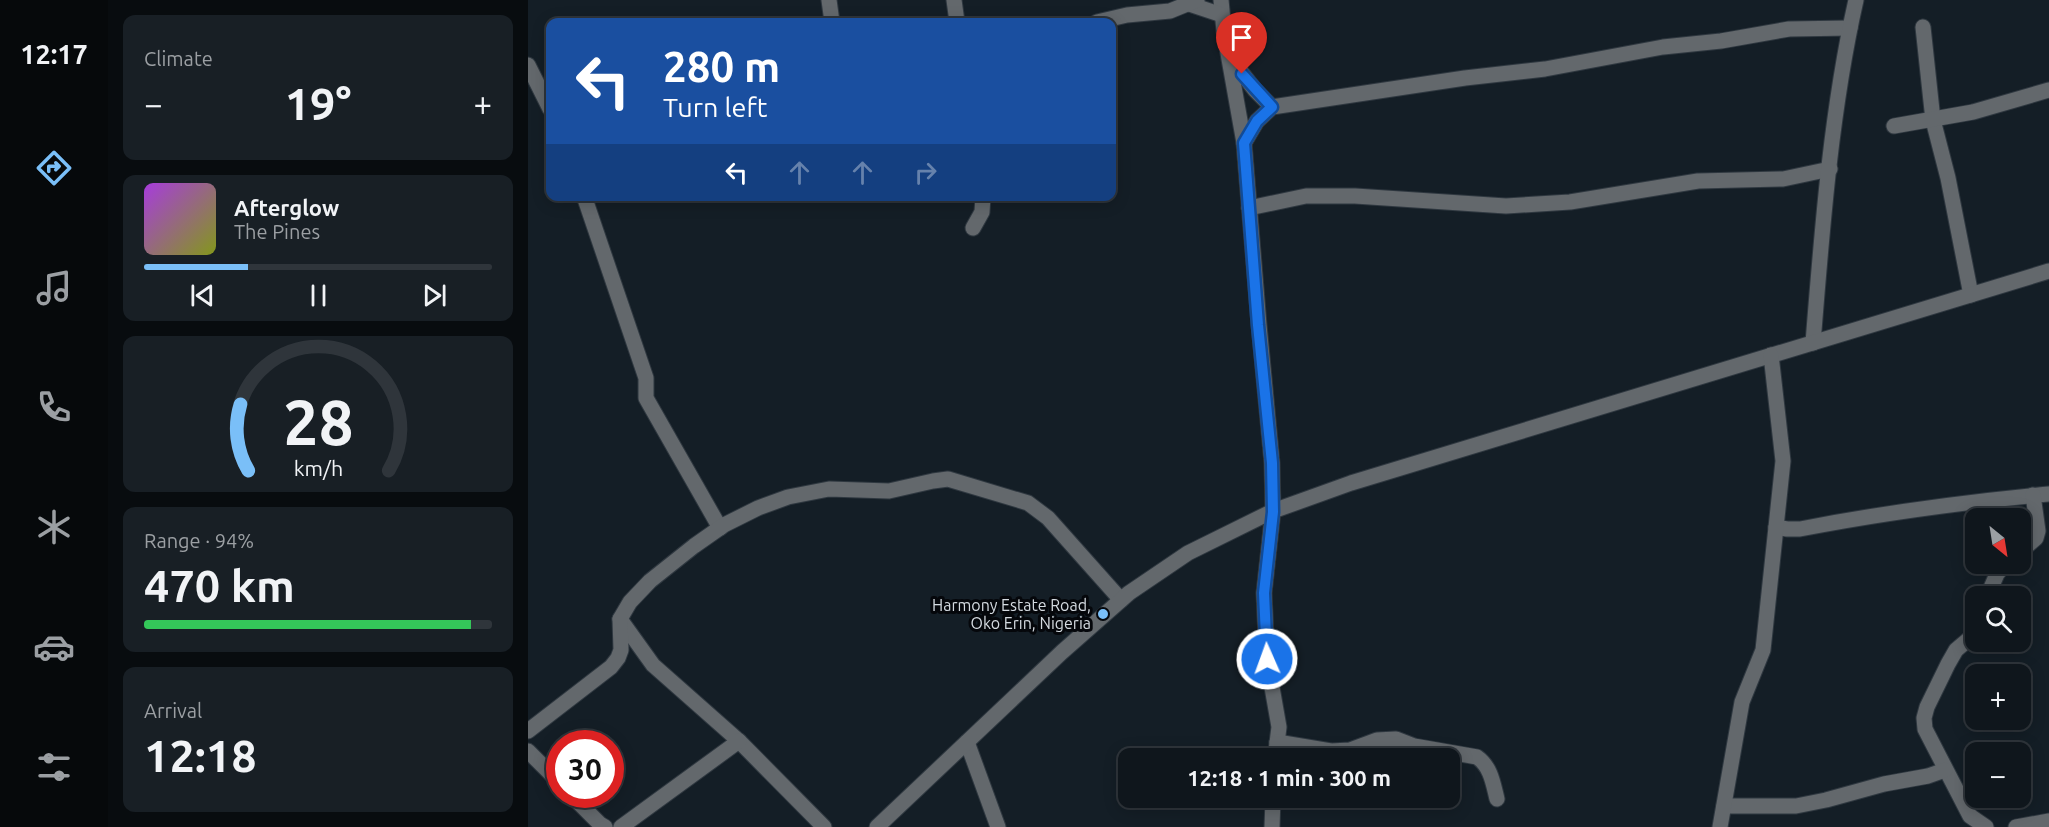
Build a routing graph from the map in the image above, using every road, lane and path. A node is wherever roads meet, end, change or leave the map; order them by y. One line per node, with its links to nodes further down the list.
1 (829, 0): 6 (street)
2 (954, 0): 7 (street)
3 (1856, 0): 10 (street)
4 (1193, 2): 5 (street); 8 (street)
5 (1222, 8): 11 (street)
6 (831, 18)
7 (956, 18)
8 (1114, 18)
9 (1923, 27): 16 (street)
10 (1850, 28): 15 (street); 19 (street)
11 (1230, 58): 15 (street); 18 (street)
12 (528, 65): 14 (street)
13 (2049, 90): 16 (street)
14 (546, 101)
15 (1272, 107): 18 (street)
16 (1934, 120): 17 (street); 25 (street)
17 (1894, 126)
18 (1244, 143): 22 (street)
19 (1830, 169): 22 (street); 26 (street)
20 (586, 201): 31 (street)
21 (984, 201): 23 (street)
22 (1249, 208): 29 (street)
23 (973, 228)
24 (2049, 271): 25 (street)
25 (1971, 295): 26 (street)
26 (1813, 343): 27 (street)
27 (1771, 355): 29 (street); 30 (street)
28 (2041, 494): 30 (street); 32 (street)
29 (1273, 512): 33 (street); 39 (street)
30 (1776, 526): 45 (street)
31 (720, 528): 33 (street); 34 (street)
32 (2031, 542)
33 (1121, 600): 38 (street)
34 (620, 619): 36 (street); 37 (street)
35 (1965, 642): 43 (street)
36 (528, 731)
37 (739, 741): 50 (street); 51 (street)
38 (968, 742): 52 (street); 53 (street)
39 (1277, 742): 40 (street); 44 (street)
40 (1276, 748)
41 (528, 751): 42 (street)
42 (546, 769)
43 (1945, 770): 45 (street); 56 (street)
44 (1497, 799)
45 (1724, 806): 55 (street)
46 (584, 808): 49 (street)
47 (1273, 808): 54 (street)
48 (2049, 821): 57 (street)
49 (605, 827)
50 (621, 827)
51 (824, 827)
52 (877, 827)
53 (998, 827)
54 (1272, 827)
55 (1720, 827)
56 (1986, 827)
57 (2016, 827)

